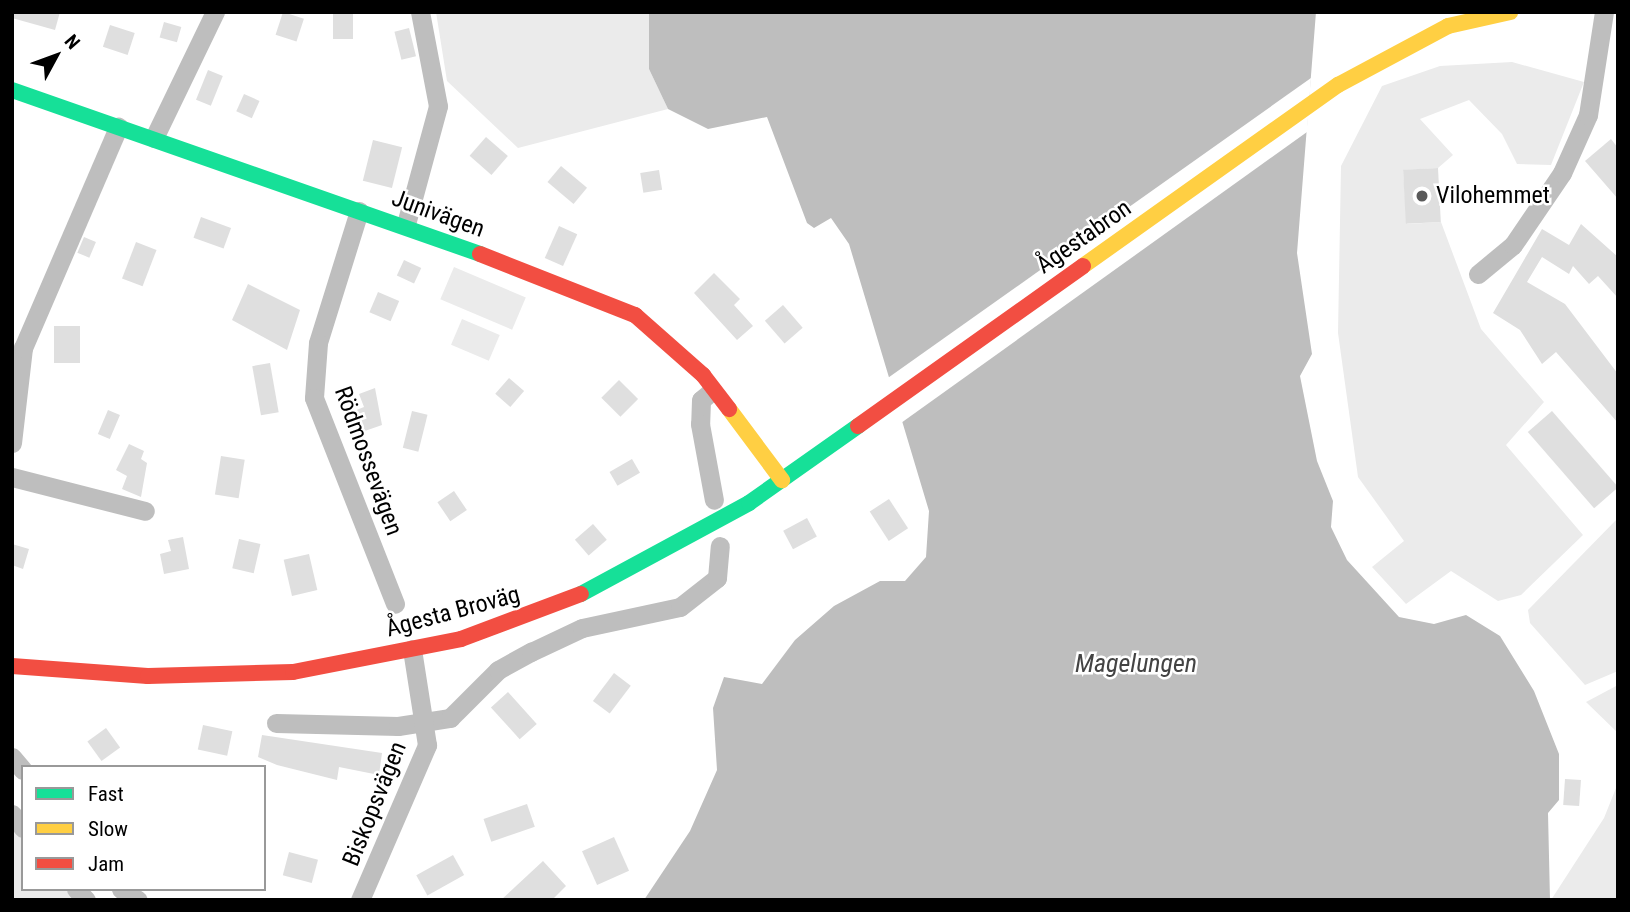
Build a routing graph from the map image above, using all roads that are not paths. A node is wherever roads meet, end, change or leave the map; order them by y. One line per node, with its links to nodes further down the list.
1 (215, 12): 7 (street)
2 (420, 12): 9 (street)
3 (1510, 12): 12 (main road, Ågestabron)
4 (1604, 12): 10 (street)
5 (12, 90): 6 (main road, Junivägen)
6 (118, 127): 7 (main road, Junivägen); 13 (street)
7 (154, 138): 8 (main road, Junivägen)
8 (359, 211): 9 (main road, Junivägen); 19 (street, Rödmossevägen)
9 (406, 224): 11 (main road, Junivägen)
10 (1478, 274)
11 (712, 391): 15 (main road, Junivägen); 16 (street)
12 (856, 426): 15 (main road, Ågesta Broväg)
13 (12, 443)
14 (12, 477): 17 (street)
15 (782, 480): 20 (main road, Ågesta Broväg)
16 (714, 500)
17 (145, 511)
18 (720, 546): 23 (street, Biskopsvägen)
19 (395, 604)
20 (412, 649): 21 (main road, Ågesta Broväg); 23 (street, Biskopsvägen)
21 (12, 666)
22 (276, 723): 23 (street, Biskopsvägen)
23 (427, 724): 24 (street, Biskopsvägen)
24 (360, 900)

